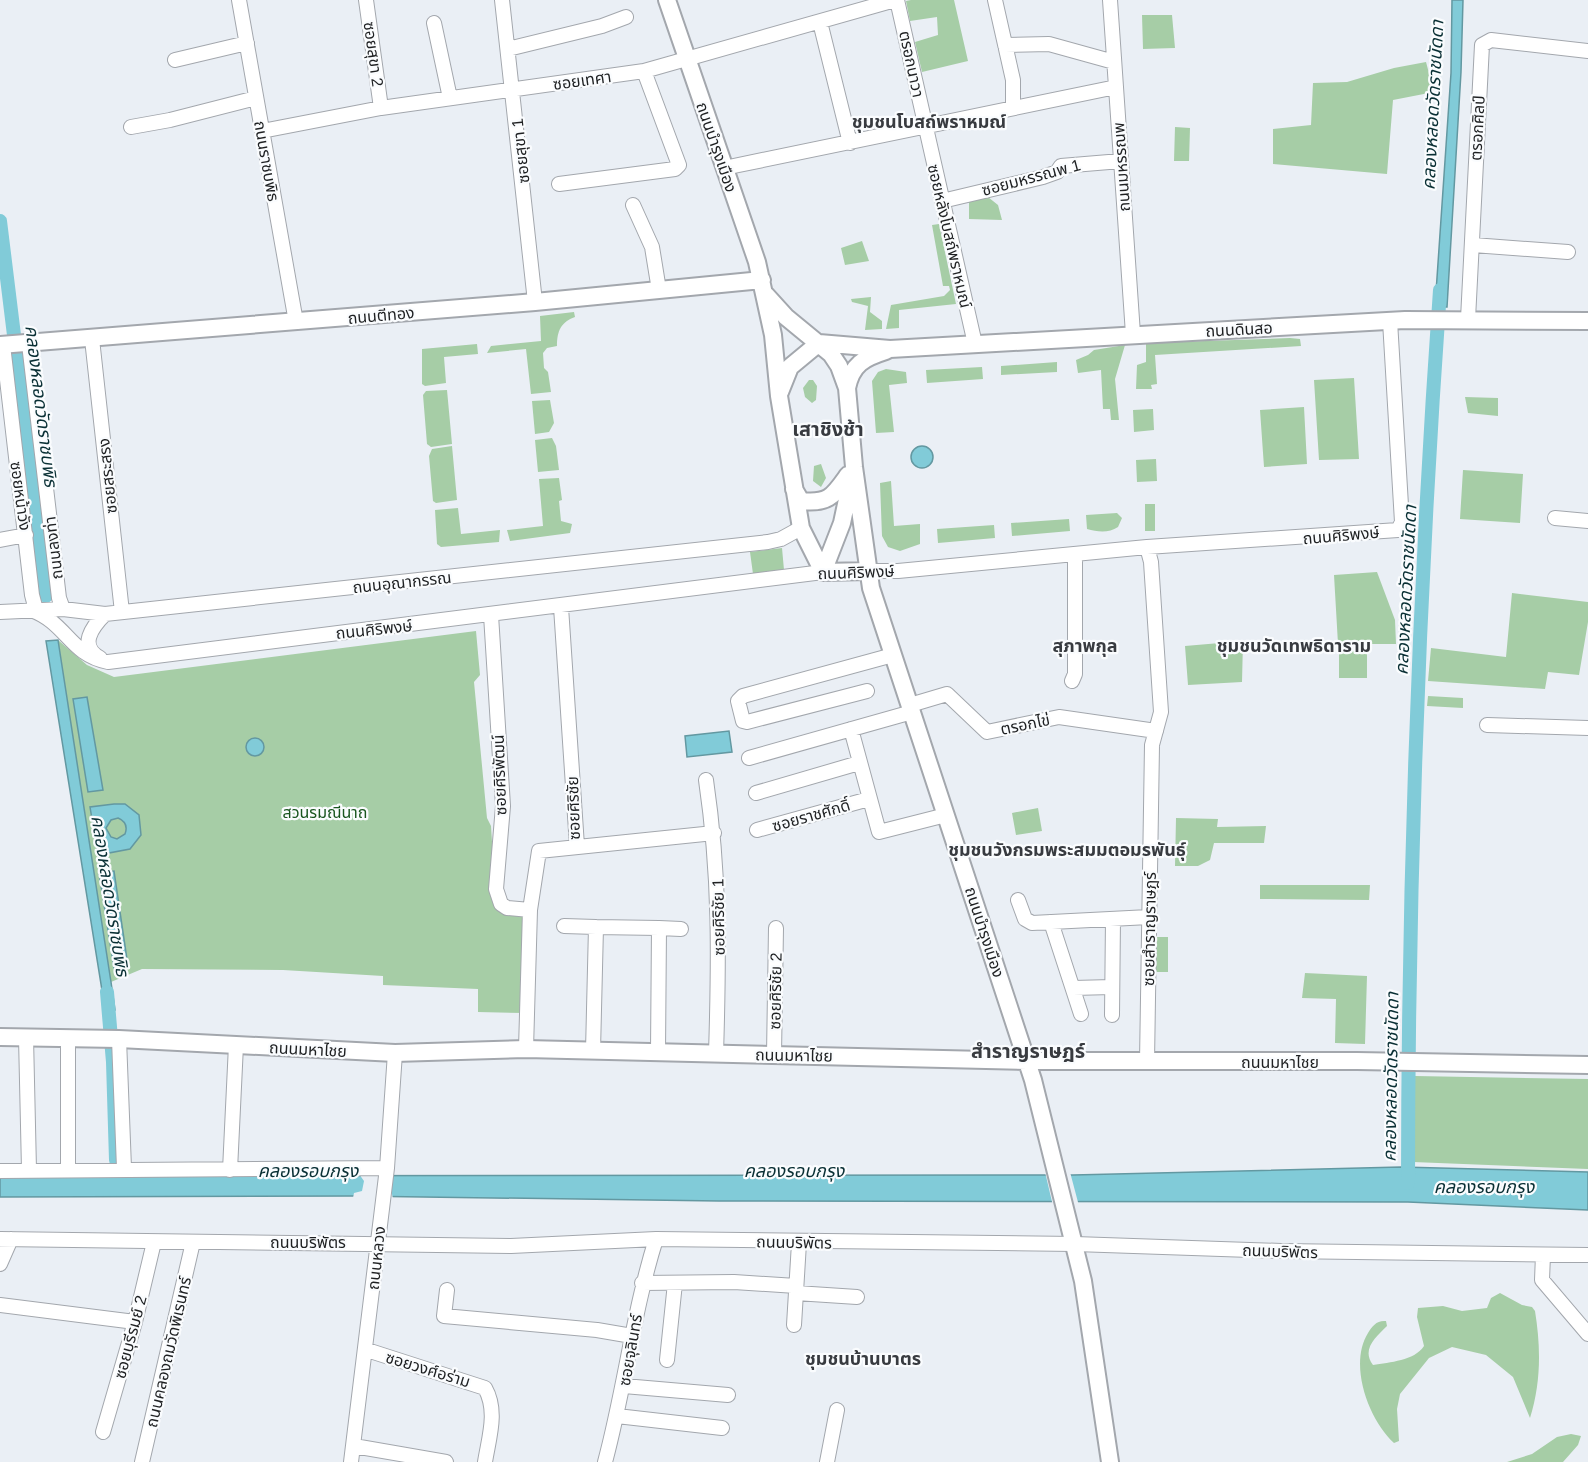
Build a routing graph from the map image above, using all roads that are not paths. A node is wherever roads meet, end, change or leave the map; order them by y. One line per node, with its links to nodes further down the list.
1 (239, 0): 11 (street, ถนนราชบพิธ)
2 (366, 0): 23 (street, ซอยสุขา 2)
3 (502, 0): 13 (street, ซอยสุขา 1)
4 (667, 0): 15 (main road, ถนนบำรุงเมือง)
5 (896, 0): 9 (street, ซอยเทศา); 26 (street, ตรอกนาวา)
6 (996, 0): 12 (street)
7 (1110, 0): 17 (street, ถนนมหรรณพ)
8 (626, 16): 13 (street)
9 (820, 22): 15 (street, ซอยเทศา); 28 (street)
10 (434, 23): 22 (street)
11 (247, 43): 16 (street); 21 (street, ถนนราชบพิธ)
12 (1005, 45): 17 (street); 24 (street)
13 (508, 49): 20 (street, ซอยสุขา 1)
14 (1588, 51): 34 (street, ตรอกศิลป์)
15 (688, 58): 18 (street, ซอยเทศา); 30 (main road, ถนนบำรุงเมือง)
16 (175, 60)
17 (1114, 63): 19 (street, ถนนมหรรณพ)
18 (644, 71): 20 (street, ซอยเทศา); 31 (street)
19 (1116, 87): 24 (street); 29 (street, ถนนมหรรณพ)
20 (513, 90): 22 (street, ซอยเทศา); 38 (street, ซอยสุขา 1)
21 (256, 98): 25 (street); 27 (street, ถนนราชบพิธ)
22 (450, 98): 23 (street, ซอยเทศา)
23 (381, 108): 27 (street, ซอยเทศา)
24 (1013, 108): 26 (street)
25 (130, 127)
26 (926, 128): 28 (street); 32 (street, ซอยหลังโบสถ์พราหมณ์)
27 (262, 131): 42 (street, ถนนราชบพิธ)
28 (850, 143): 30 (street)
29 (1121, 161): 32 (street, ซอยมหรรณพ 1); 43 (street, ถนนมหรรณพ)
30 (724, 168): 36 (main road, ถนนบำรุงเมือง)
31 (559, 184)
32 (942, 201): 46 (street, ซอยหลังโบสถ์พราหมณ์)
33 (633, 205): 37 (street)
34 (1473, 245): 35 (street); 39 (street, ตรอกศิลป์)
35 (1568, 252)
36 (764, 287): 37 (main road, ถนนตีทอง); 45 (main road, ถนนบำรุงเมือง); 50 (main road, ถนนบำรุงเมือง)
37 (659, 290): 38 (main road, ถนนตีทอง)
38 (535, 302): 42 (main road, ถนนตีทอง)
39 (1468, 319): 40 (main road, ถนนดินสอ); 41 (main road, ถนนดินสอ)
40 (1390, 321): 43 (main road, ถนนดินสอ); 59 (street, ถนนศิริพงษ์)
41 (1588, 321)
42 (296, 322): 44 (main road, ถนนตีทอง)
43 (1133, 334): 46 (main road, ถนนดินสอ)
44 (92, 339): 47 (main road, ถนนตีทอง); 67 (street, ซอยสระสรง)
45 (819, 343): 48 (main road, ถนนดินสอ); 49 (main road, ถนนบำรุงเมือง); 50 (main road)
46 (975, 344): 48 (main road, ถนนดินสอ)
47 (13, 345): 51 (street, ซอยหน้าวัง); 64 (street, ถนนลงท่า)
48 (890, 349): 49 (main road, ถนนดินสอ)
49 (847, 388): 52 (main road, ถนนบำรุงเมือง)
50 (779, 396): 53 (main road, ถนนบำรุงเมือง)
51 (6, 429): 57 (street, ซอยหน้าวัง)
52 (854, 466): 53 (main road); 61 (main road, ถนนบำรุงเมือง); 62 (main road)
53 (794, 489): 56 (main road, ถนนบำรุงเมือง)
54 (1555, 518): 55 (street)
55 (1588, 521)
56 (801, 528): 62 (main road, ถนนบำรุงเมือง); 67 (street, ถนนอุณากรรณ)
57 (26, 535): 58 (street); 65 (street, ซอยหน้าวัง)
58 (0, 540)
59 (1147, 548): 60 (street, ถนนศิริพงษ์); 78 (street, ซอยสำราญราษฎร์)
60 (1075, 554): 61 (street, ถนนศิริพงษ์); 72 (street)
61 (869, 571): 62 (main road, ถนนศิริพงษ์); 70 (main road, ถนนบำรุงเมือง)
62 (823, 572): 63 (street, ถนนศิริพงษ์)
63 (561, 607): 69 (street, ถนนศิริพงษ์); 87 (street, ซอยศิริชัย)
64 (63, 609): 65 (street, ถนนอุณากรรณ); 68 (street, ถนนอุณากรรณ)
65 (34, 610): 66 (street, ถนนอุณากรรณ); 71 (street, ถนนศิริพงษ์)
66 (0, 612)
67 (122, 612): 68 (street, ถนนอุณากรรณ)
68 (105, 614): 71 (street)
69 (490, 615): 71 (street, ถนนศิริพงษ์); 89 (street, ซอยศิริพัฒน์)
70 (893, 655): 73 (street); 74 (main road, ถนนบำรุงเมือง)
71 (108, 662)
72 (1072, 681)
73 (867, 691)
74 (911, 709): 77 (street); 78 (street, ตรอกไข่); 84 (main road, ถนนบำรุงเมือง)
75 (1487, 725): 76 (street)
76 (1588, 728)
77 (851, 729): 79 (street); 80 (street)
78 (1155, 731): 90 (street, ซอยสำราญราษฎร์)
79 (749, 758)
80 (859, 764): 82 (street); 83 (street)
81 (706, 780): 86 (street, ซอยศิริชัย 1)
82 (756, 793)
83 (869, 799): 84 (street, ซอยราชศักดิ์); 85 (street, ซอยราชศักดิ์)
84 (946, 815): 113 (main road, ถนนบำรุงเมือง)
85 (757, 830)
86 (714, 833): 87 (street); 111 (street, ซอยศิริชัย 1)
87 (577, 846): 89 (street, ซอยศิริชัย)
88 (1017, 900): 92 (street)
89 (530, 910): 107 (street, ซอยศิริชัย)
90 (1149, 917): 91 (street); 114 (street, ซอยสำราญราษฎร์)
91 (1113, 919): 92 (street); 98 (street)
92 (1051, 922): 99 (street)
93 (564, 926): 94 (street)
94 (596, 927): 95 (street); 108 (street)
95 (659, 928): 97 (street); 109 (street)
96 (776, 928): 112 (street, ซอยศิริชัย 2)
97 (681, 929)
98 (1112, 987): 99 (street); 101 (street)
99 (1073, 988): 100 (street)
100 (1081, 1014)
101 (1112, 1015)
102 (0, 1037): 103 (main road, ถนนมหาไชย)
103 (26, 1037): 104 (main road, ถนนมหาไชย); 119 (street)
104 (68, 1038): 105 (main road, ถนนมหาไชย); 118 (street)
105 (111, 1039): 106 (main road, ถนนมหาไชย); 116 (street)
106 (236, 1045): 110 (main road, ถนนมหาไชย); 120 (street)
107 (526, 1049): 108 (main road, ถนนมหาไชย); 110 (main road, ถนนมหาไชย)
108 (593, 1051): 109 (main road, ถนนมหาไชย)
109 (658, 1052): 111 (main road, ถนนมหาไชย)
110 (395, 1053): 117 (street, ถนนหลวง)
111 (717, 1054): 112 (main road, ถนนมหาไชย)
112 (774, 1055): 113 (main road, ถนนมหาไชย)
113 (1027, 1061): 114 (main road, ถนนมหาไชย); 128 (main road, ถนนบำรุงเมือง)
114 (1147, 1062): 115 (main road, ถนนมหาไชย)
115 (1588, 1065)
116 (124, 1168): 118 (street); 120 (street)
117 (387, 1168): 120 (street); 126 (street, ถนนหลวง)
118 (68, 1169): 119 (street)
119 (29, 1170): 121 (street)
120 (230, 1170)
121 (0, 1171)
122 (6, 1239): 124 (street, ถนนบริพัตร); 131 (street)
123 (656, 1239): 126 (street, ถนนบริพัตร); 127 (street, ถนนบริพัตร); 132 (street, ซอยจุลินทร์)
124 (154, 1242): 125 (street, ถนนบริพัตร); 138 (street, ซอยบุรีรมย์ 2)
125 (193, 1242): 126 (street, ถนนบริพัตร); 151 (street, ถนนคลองถมวัดพิเรนทร์)
126 (378, 1242): 142 (street, ถนนหลวง)
127 (799, 1243): 128 (street, ถนนบริพัตร); 134 (street)
128 (1075, 1244): 129 (street, ถนนบริพัตร); 157 (main road, ถนนบำรุงเมือง)
129 (1543, 1255): 130 (street, ถนนบริพัตร); 140 (street)
130 (1588, 1255)
131 (0, 1264)
132 (642, 1283): 133 (street); 141 (street, ซอยจุลินทร์)
133 (675, 1283): 134 (street); 143 (street)
134 (796, 1289): 136 (street); 139 (street)
135 (447, 1290): 141 (street)
136 (856, 1297)
137 (0, 1305): 138 (street)
138 (135, 1322): 149 (street, ซอยบุรีรมย์ 2)
139 (794, 1325)
140 (1588, 1334)
141 (632, 1336): 144 (street, ซอยจุลินทร์)
142 (367, 1350): 150 (street, ถนนหลวง); 154 (street, ซอยวงศ์อร่าม)
143 (667, 1360)
144 (624, 1386): 145 (street); 147 (street, ซอยจุลินทร์)
145 (728, 1395)
146 (837, 1410): 156 (street)
147 (617, 1416): 148 (street); 155 (street, ซอยจุลินทร์)
148 (722, 1428)
149 (103, 1432)
150 (354, 1446): 152 (street, ถนนหลวง); 153 (street)
151 (142, 1462)
152 (351, 1462)
153 (446, 1462)
154 (485, 1462)
155 (605, 1462)
156 (827, 1462)
157 (1110, 1462)

